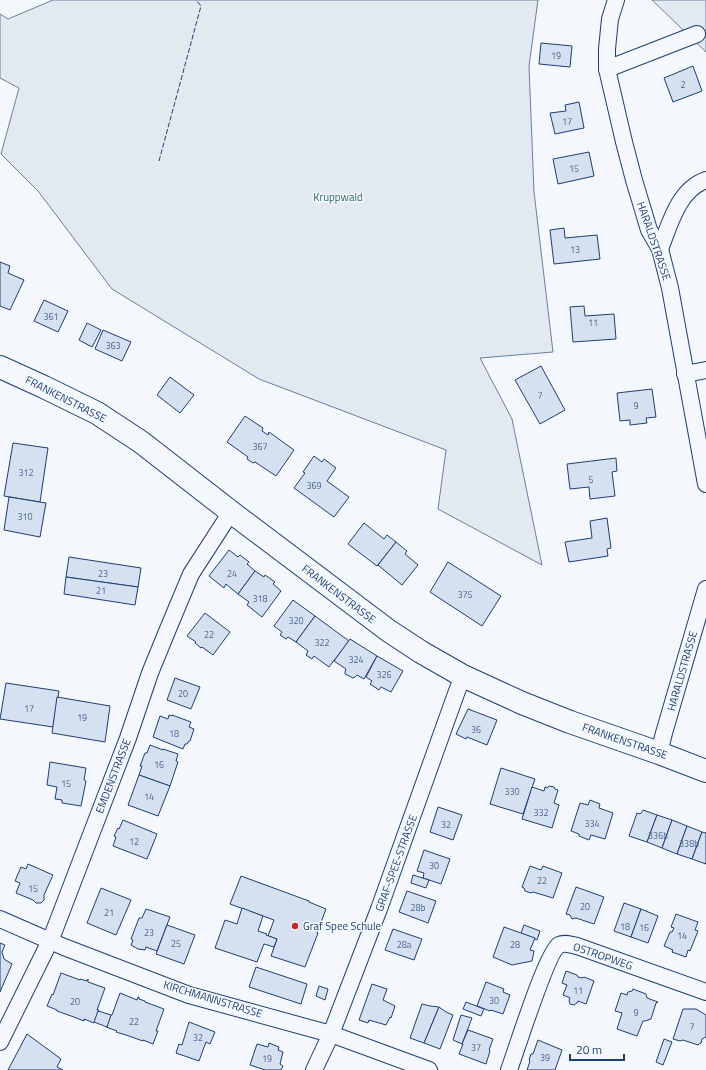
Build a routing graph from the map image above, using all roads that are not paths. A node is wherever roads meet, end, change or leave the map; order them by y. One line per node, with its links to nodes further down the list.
1 (616, 0): 3 (street, HARALDSTRASSE)
2 (698, 34): 3 (street)
3 (607, 69): 5 (street, HARALDSTRASSE)
4 (706, 180): 5 (street)
5 (660, 249): 8 (street, HARALDSTRASSE)
6 (0, 367): 10 (main road, FRANKENSTRASSE)
7 (706, 370): 8 (street)
8 (685, 374): 9 (street, HARALDSTRASSE)
9 (706, 484)
10 (231, 512): 12 (main road, FRANKENSTRASSE); 16 (street, EMDENSTRASSE)
11 (706, 589): 13 (street, HARALDSTRASSE)
12 (463, 676): 13 (main road, FRANKENSTRASSE); 18 (street, GRAF-SPEE-STRASSE)
13 (660, 753): 14 (main road, FRANKENSTRASSE)
14 (706, 771)
15 (0, 919): 16 (street, KIRCHMANNSTRASSE)
16 (50, 941): 18 (street, KIRCHMANNSTRASSE); 19 (street, EMDENSTRASSE)
17 (706, 992): 22 (street, OSTROPWEG)
18 (331, 1034): 20 (street, GRAF-SPEE-STRASSE); 21 (street, KIRCHMANNSTRASSE)
19 (0, 1042)
20 (314, 1070)
21 (429, 1070)
22 (509, 1070)

